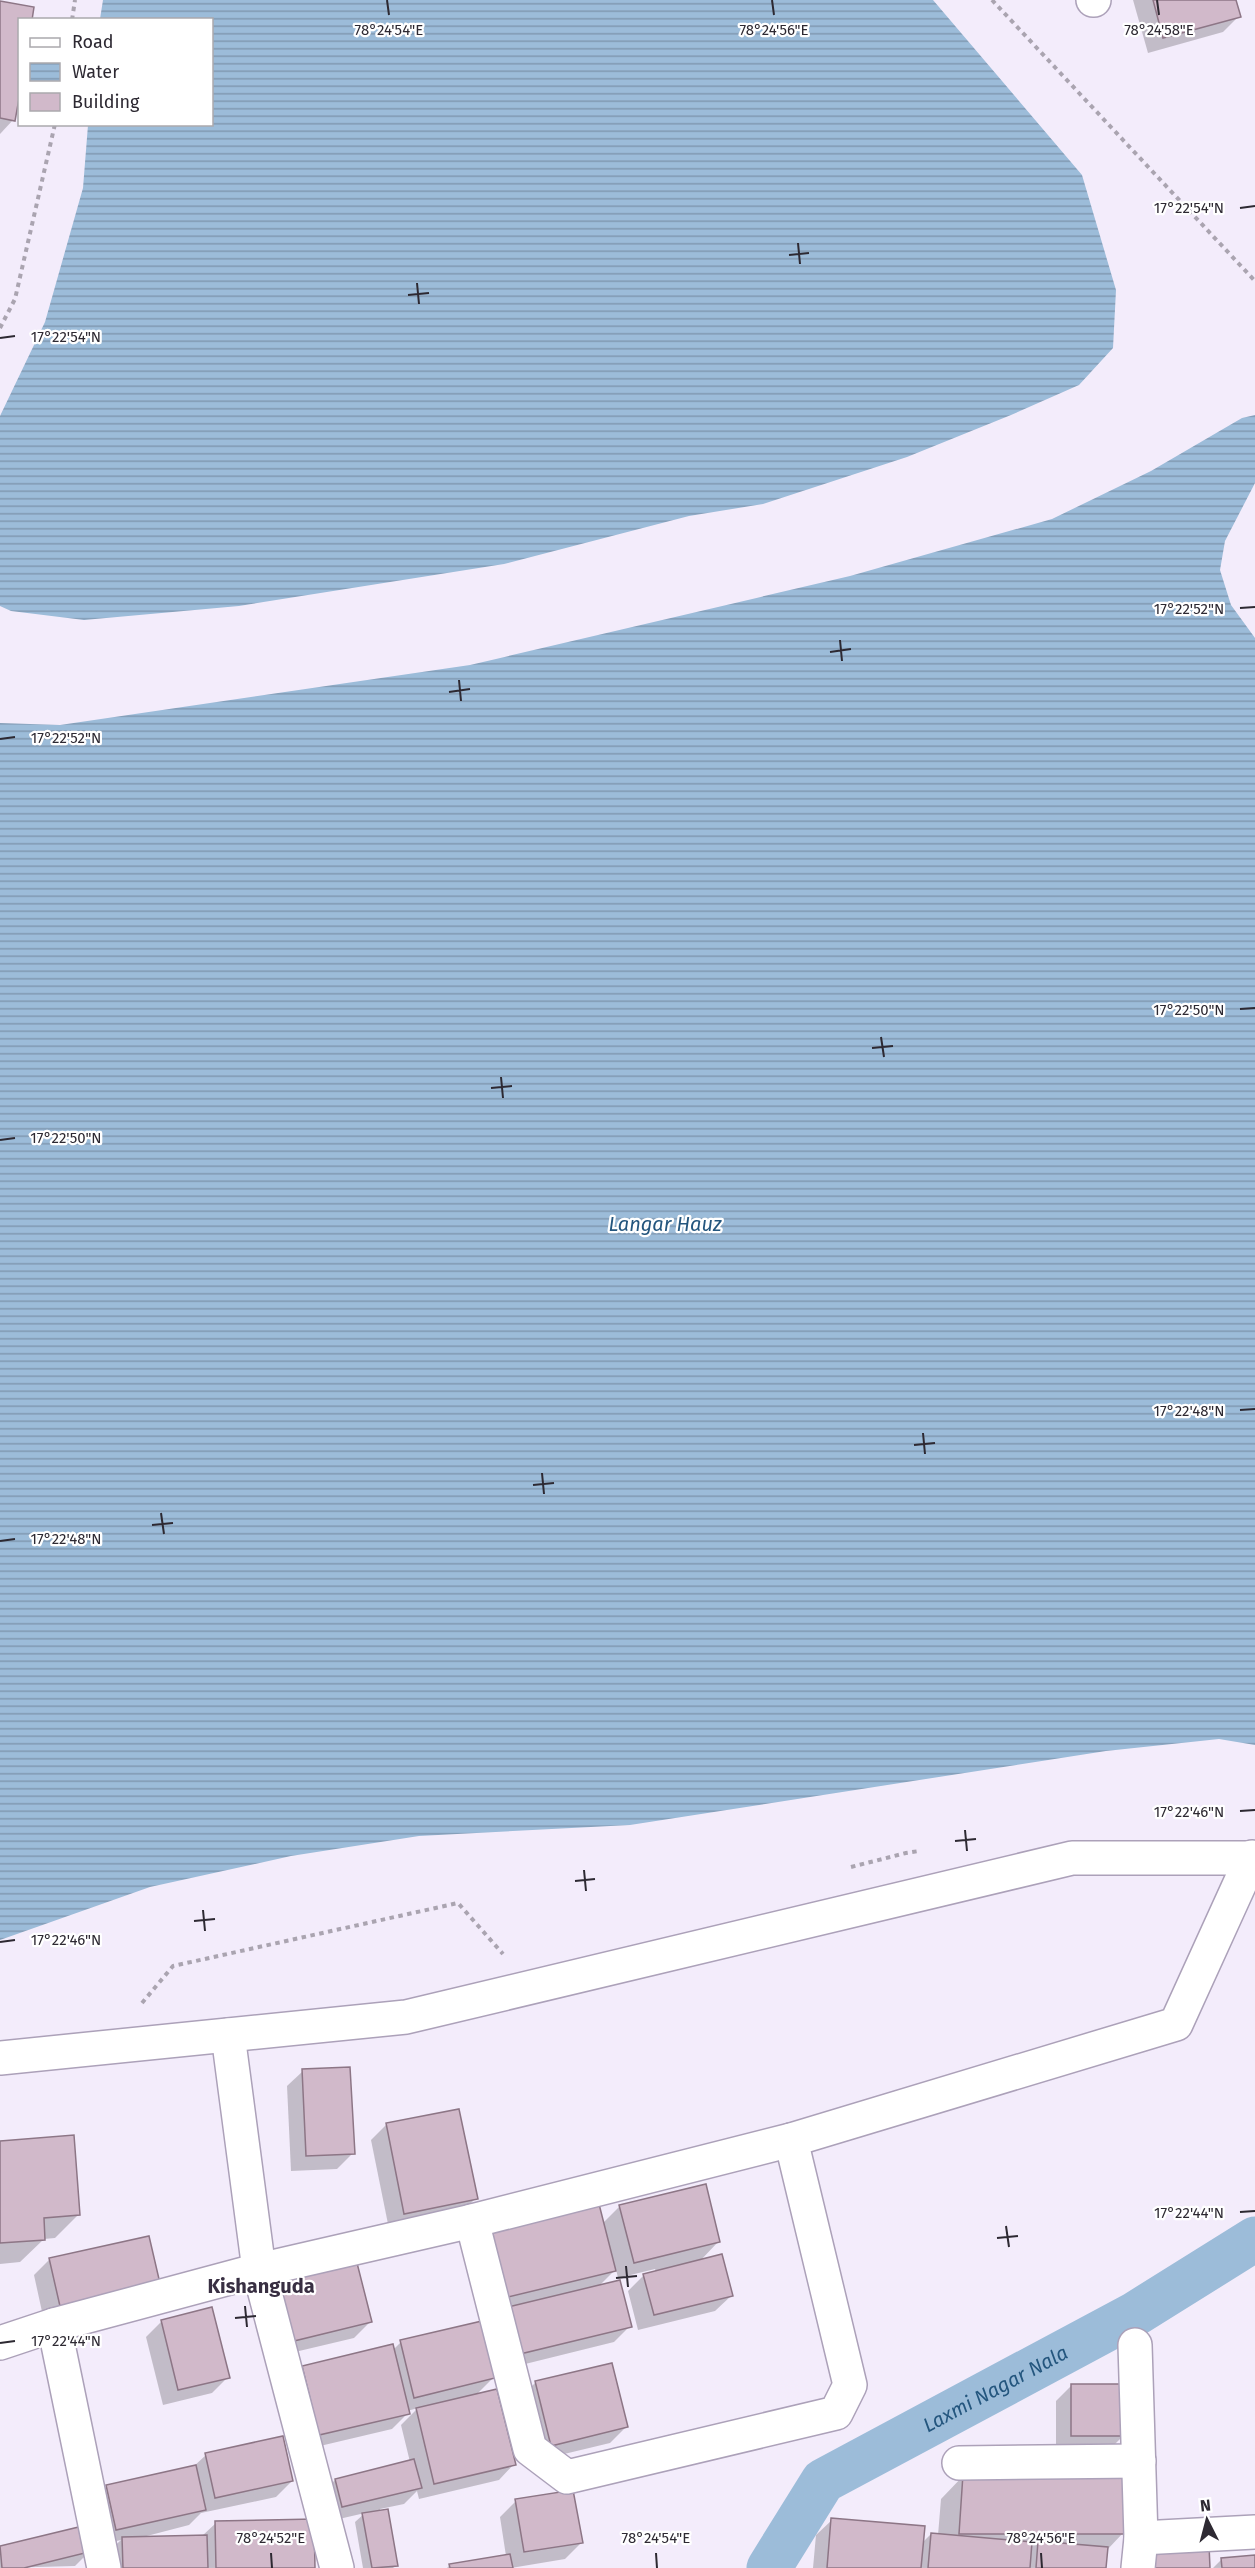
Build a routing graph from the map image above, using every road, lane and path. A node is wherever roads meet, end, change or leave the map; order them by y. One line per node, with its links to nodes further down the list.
1 (75, 0): 3 (path)
2 (992, 0): 5 (path)
3 (72, 18)
4 (55, 126): 6 (path)
5 (1255, 281)
6 (0, 328)
7 (929, 1851): 9 (path)
8 (1253, 1857): 12 (street); 14 (street)
9 (849, 1868)
10 (507, 1959): 11 (path)
11 (138, 2008)
12 (228, 2035): 13 (street); 16 (street)
13 (0, 2058)
14 (791, 2140): 15 (street); 15 (street)
15 (472, 2221): 16 (street)
16 (259, 2270): 17 (street); 25 (street)
17 (54, 2325): 18 (street); 24 (street)
18 (0, 2343)
19 (1135, 2345): 20 (street)
20 (1139, 2461): 21 (street); 23 (street)
21 (959, 2463)
22 (1255, 2532): 23 (street)
23 (1140, 2553)
24 (104, 2568)
25 (337, 2568)

